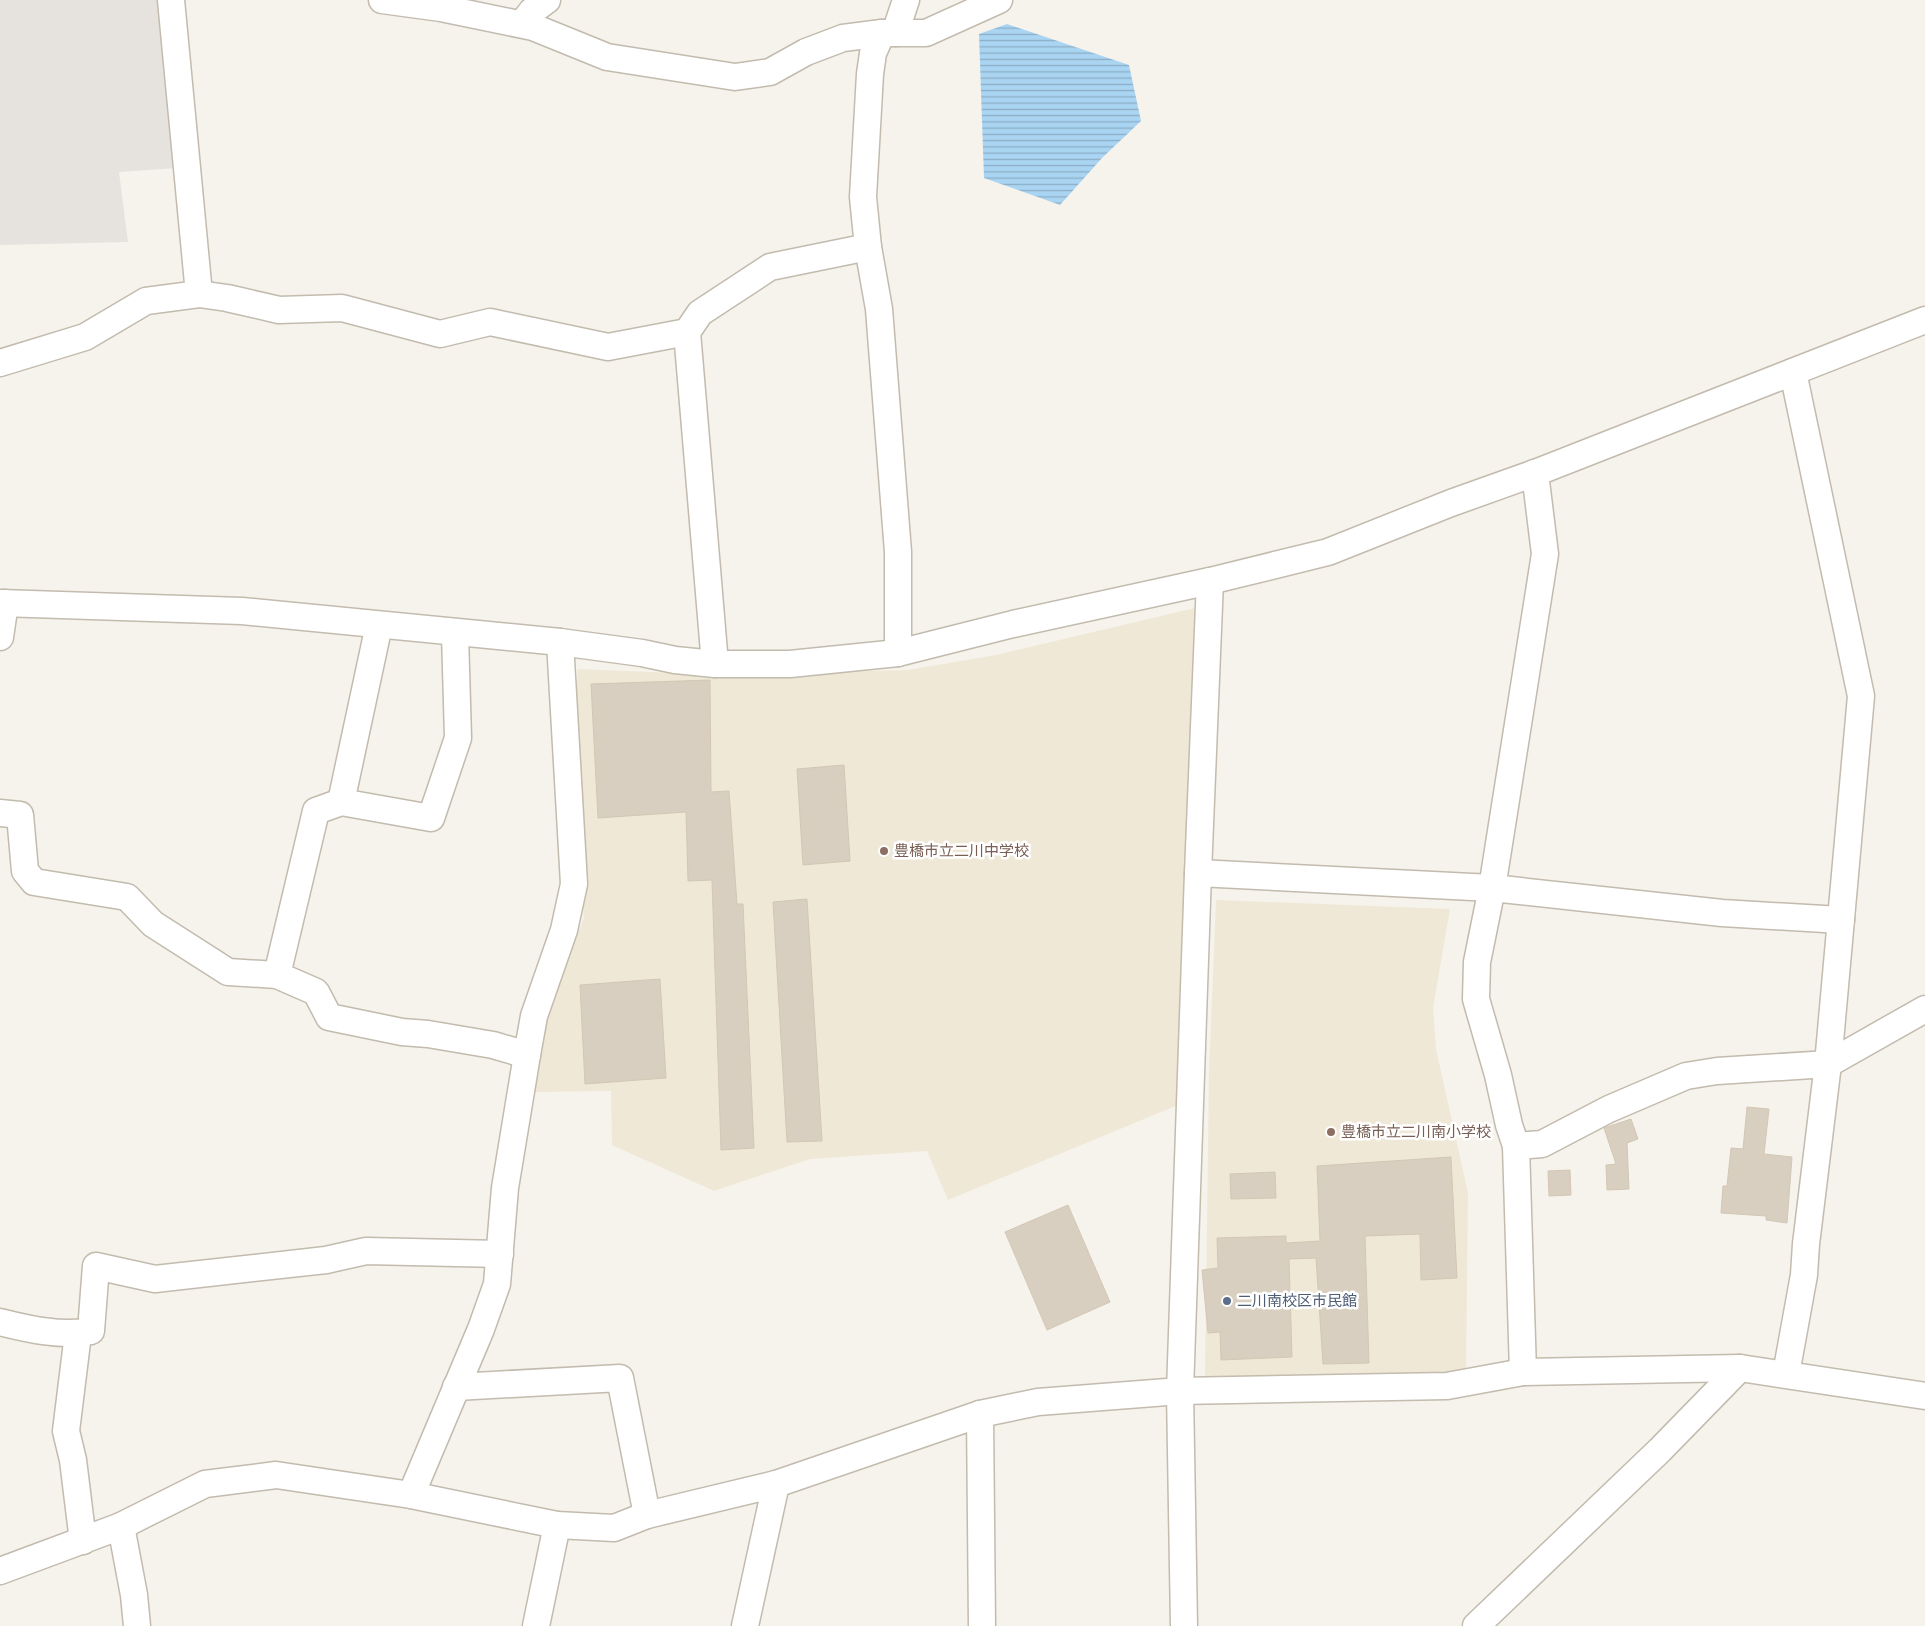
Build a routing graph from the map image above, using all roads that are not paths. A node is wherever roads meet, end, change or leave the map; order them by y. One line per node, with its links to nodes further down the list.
1 (171, 0): 9 (street)
2 (382, 0): 6 (street)
3 (547, 0): 6 (street)
4 (906, 0): 7 (street)
5 (999, 0): 7 (street)
6 (522, 24): 7 (street)
7 (889, 33): 8 (street)
8 (868, 247): 11 (street); 21 (street)
9 (199, 294): 11 (street); 12 (street)
10 (1925, 320): 13 (street)
11 (687, 332): 22 (street)
12 (0, 363)
13 (1793, 372): 14 (street); 27 (street)
14 (1535, 474): 15 (street); 26 (street)
15 (1210, 581): 21 (street); 25 (street)
16 (2, 603): 17 (street); 19 (street)
17 (379, 625): 18 (street); 23 (street)
18 (455, 634): 20 (street); 23 (street)
19 (0, 637)
20 (560, 642): 22 (street); 30 (street)
21 (898, 653): 22 (street)
22 (715, 664)
23 (341, 802): 28 (street)
24 (0, 813): 28 (street)
25 (1198, 873): 26 (street); 40 (street)
26 (1492, 888): 27 (street); 32 (street)
27 (1841, 920): 31 (street)
28 (277, 975): 30 (street)
29 (1925, 1009): 31 (street)
30 (526, 1055): 33 (street)
31 (1828, 1064): 32 (street); 38 (street)
32 (1516, 1146): 37 (street)
33 (500, 1254): 35 (street); 39 (street)
34 (0, 1322): 35 (street)
35 (78, 1334): 48 (street)
36 (1740, 1368): 37 (street); 38 (street); 55 (street)
37 (1523, 1372): 40 (street)
38 (1786, 1374): 41 (street)
39 (456, 1386): 44 (street); 45 (street)
40 (1180, 1391): 42 (street); 54 (street)
41 (1925, 1396)
42 (980, 1414): 43 (street); 53 (street)
43 (776, 1484): 45 (street); 52 (street)
44 (410, 1495): 46 (street); 47 (street)
45 (646, 1515): 46 (street)
46 (557, 1525): 51 (street)
47 (121, 1526): 48 (street); 50 (street)
48 (83, 1541): 49 (street)
49 (0, 1571)
50 (137, 1626)
51 (536, 1626)
52 (745, 1626)
53 (982, 1626)
54 (1184, 1626)
55 (1476, 1626)

